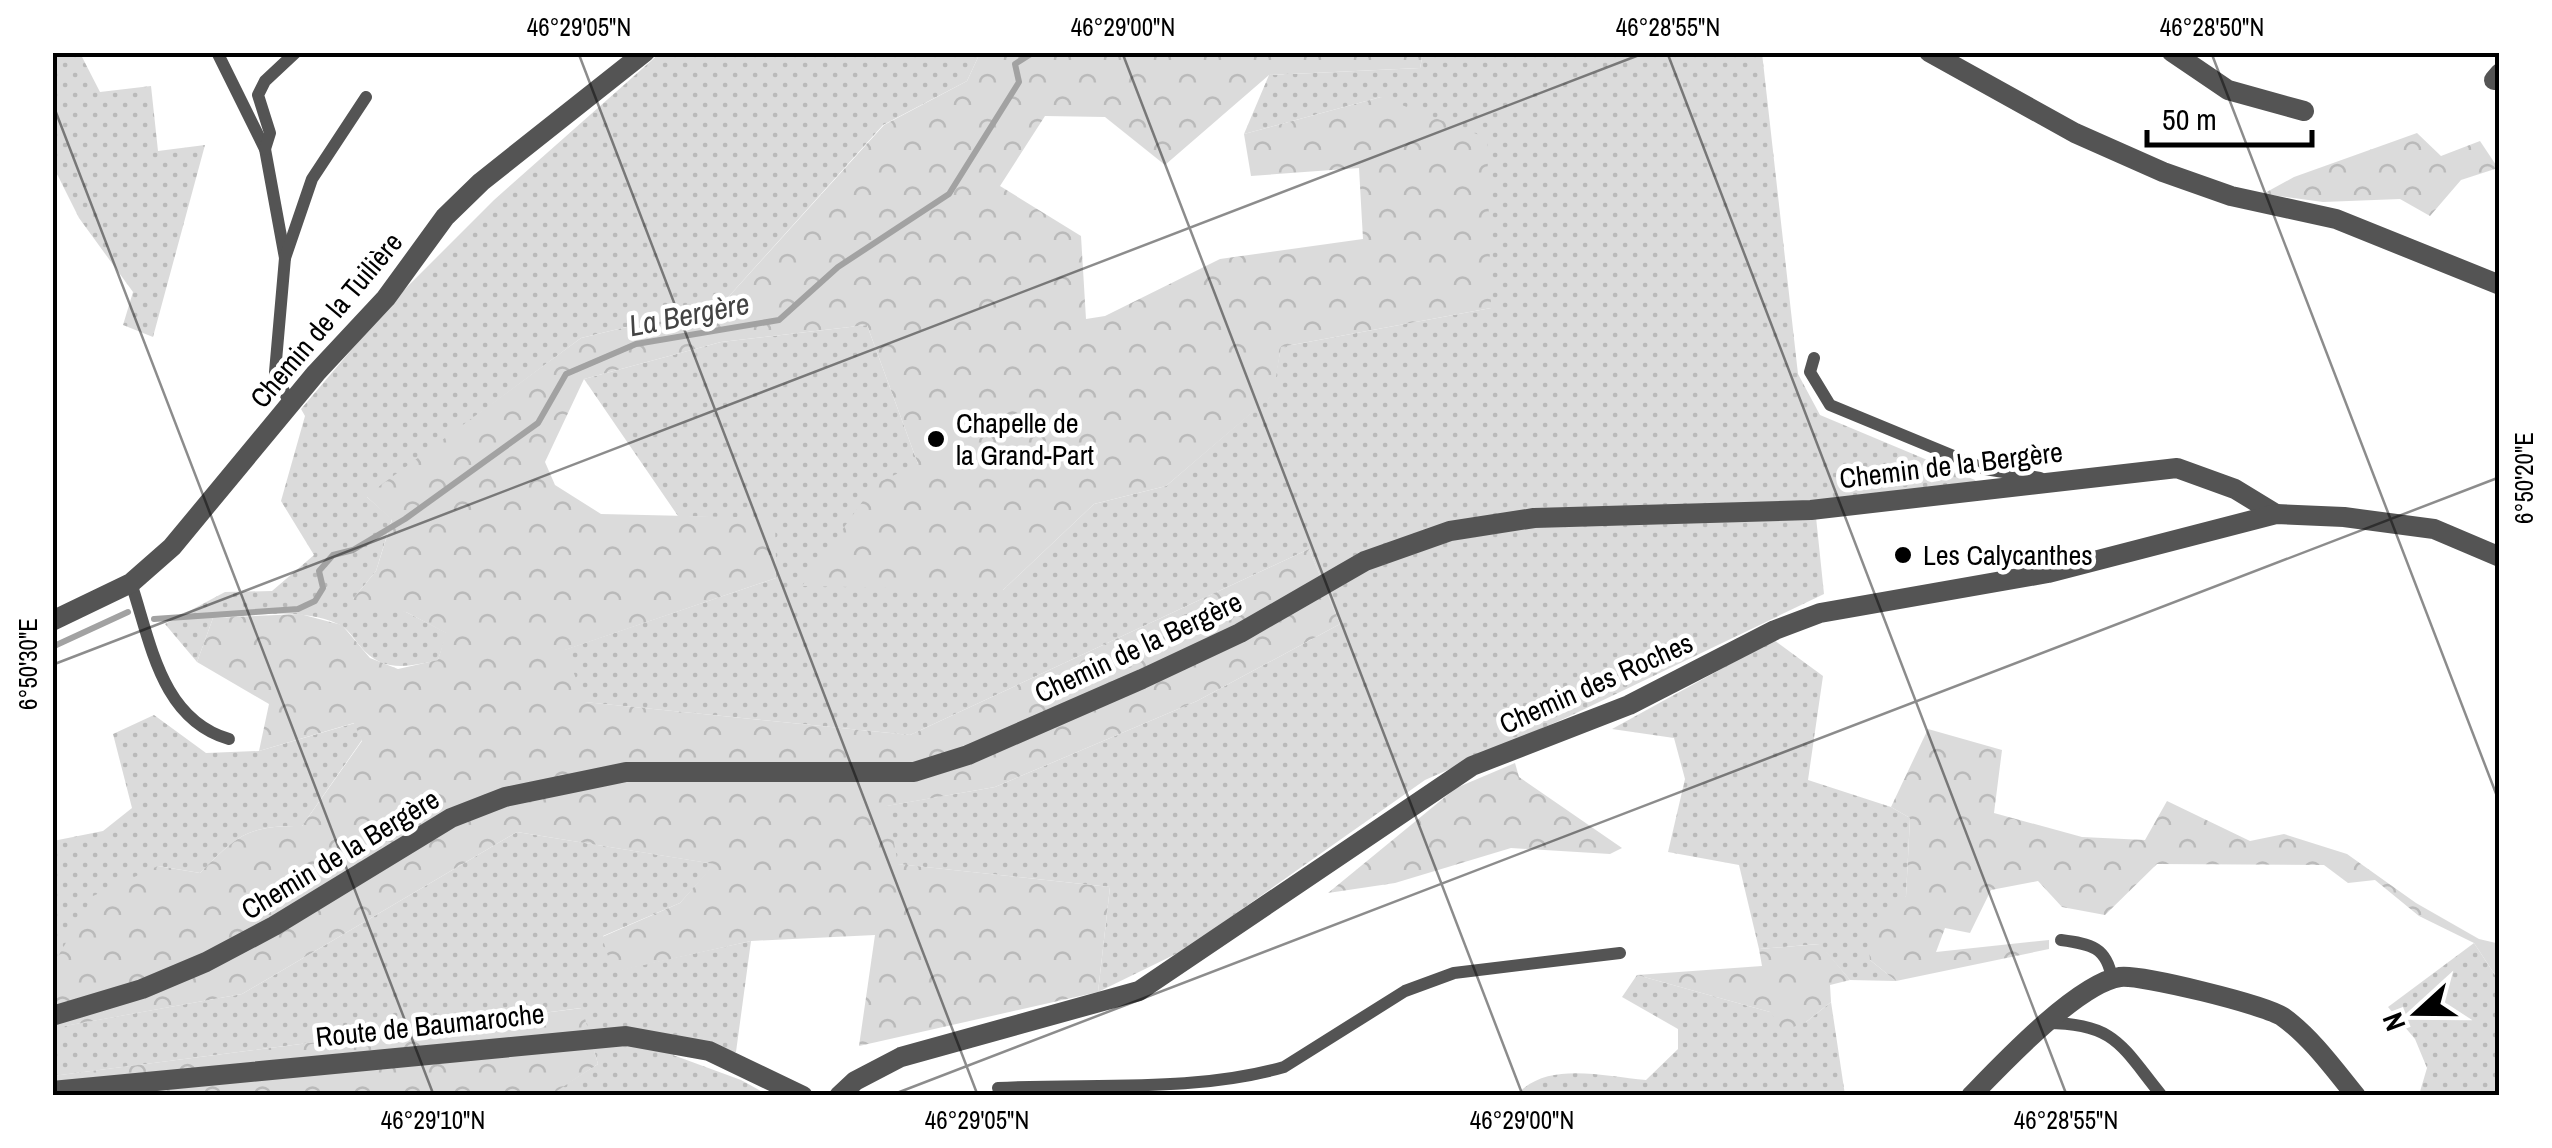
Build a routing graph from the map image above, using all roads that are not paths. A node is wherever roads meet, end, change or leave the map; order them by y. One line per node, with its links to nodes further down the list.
1 (217, 52): 8 (lane)
2 (296, 52): 8 (lane)
3 (645, 52): 12 (street, Chemin de la Tuilière)
4 (1929, 52): 10 (street)
5 (2172, 52): 7 (street)
6 (366, 97): 9 (lane)
7 (2304, 111)
8 (266, 149): 9 (lane)
9 (285, 258): 12 (lane)
10 (2500, 286)
11 (1814, 358): 13 (lane)
12 (290, 404): 16 (street, Chemin de la Tuilière)
13 (2047, 480): 14 (street, Chemin de la Bergère); 22 (street, Chemin de la Bergère)
14 (2276, 514): 15 (street, Chemin des Roches); 27 (street, Chemin des Roches)
15 (2500, 556)
16 (131, 583): 17 (street, Chemin de la Tuilière); 18 (lane)
17 (52, 621)
18 (229, 739)
19 (2061, 940): 21 (lane)
20 (1620, 954): 24 (lane)
21 (2112, 979): 23 (street); 30 (street)
22 (52, 1016)
23 (2048, 1023): 28 (street); 29 (lane)
24 (998, 1088)
25 (52, 1090): 26 (street, Route de Baumaroche)
26 (802, 1096)
27 (839, 1096)
28 (1971, 1096)
29 (2162, 1096)
30 (2356, 1096)

